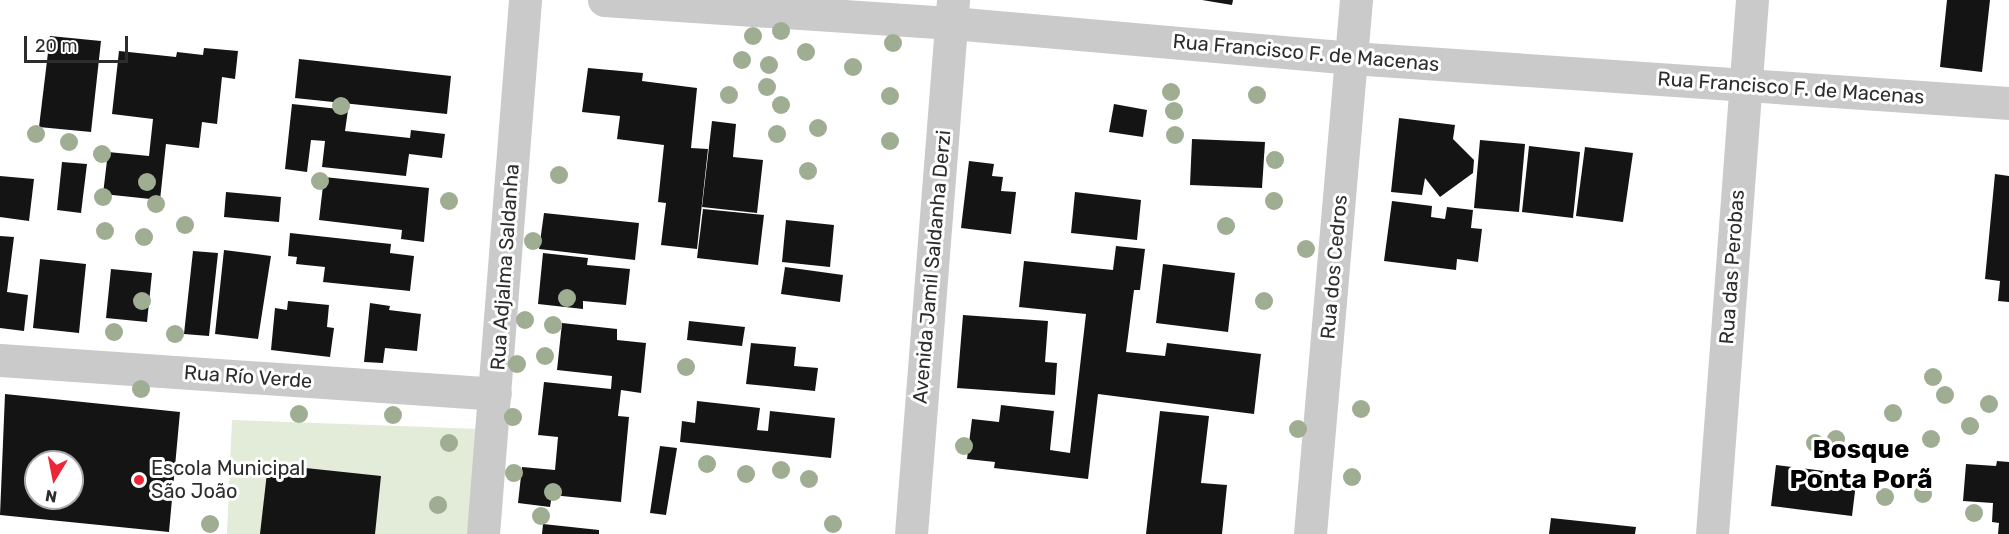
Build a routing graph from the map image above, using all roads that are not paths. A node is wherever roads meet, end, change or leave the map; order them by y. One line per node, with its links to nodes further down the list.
1 (525, 0): 10 (street, Rua Adjalma Saldanha)
2 (604, 0): 5 (street, Rua Francisco F. de Macenas)
3 (1356, 0): 6 (street, Rua dos Cedros)
4 (1752, 0): 7 (street, Rua das Perobas)
5 (953, 12): 6 (street, Rua Francisco F. de Macenas); 12 (street, Avenida Jamil Saldanha Derzi)
6 (1352, 58): 7 (street, Rua Francisco F. de Macenas); 13 (street, Rua dos Cedros)
7 (1746, 85): 8 (street, Rua Francisco F. de Macenas); 14 (street, Rua das Perobas)
8 (2009, 103)
9 (0, 360): 10 (street, Rua Río Verde)
10 (495, 394): 11 (street, Rua Adjalma Saldanha)
11 (483, 534)
12 (911, 534)
13 (1310, 534)
14 (1712, 534)

